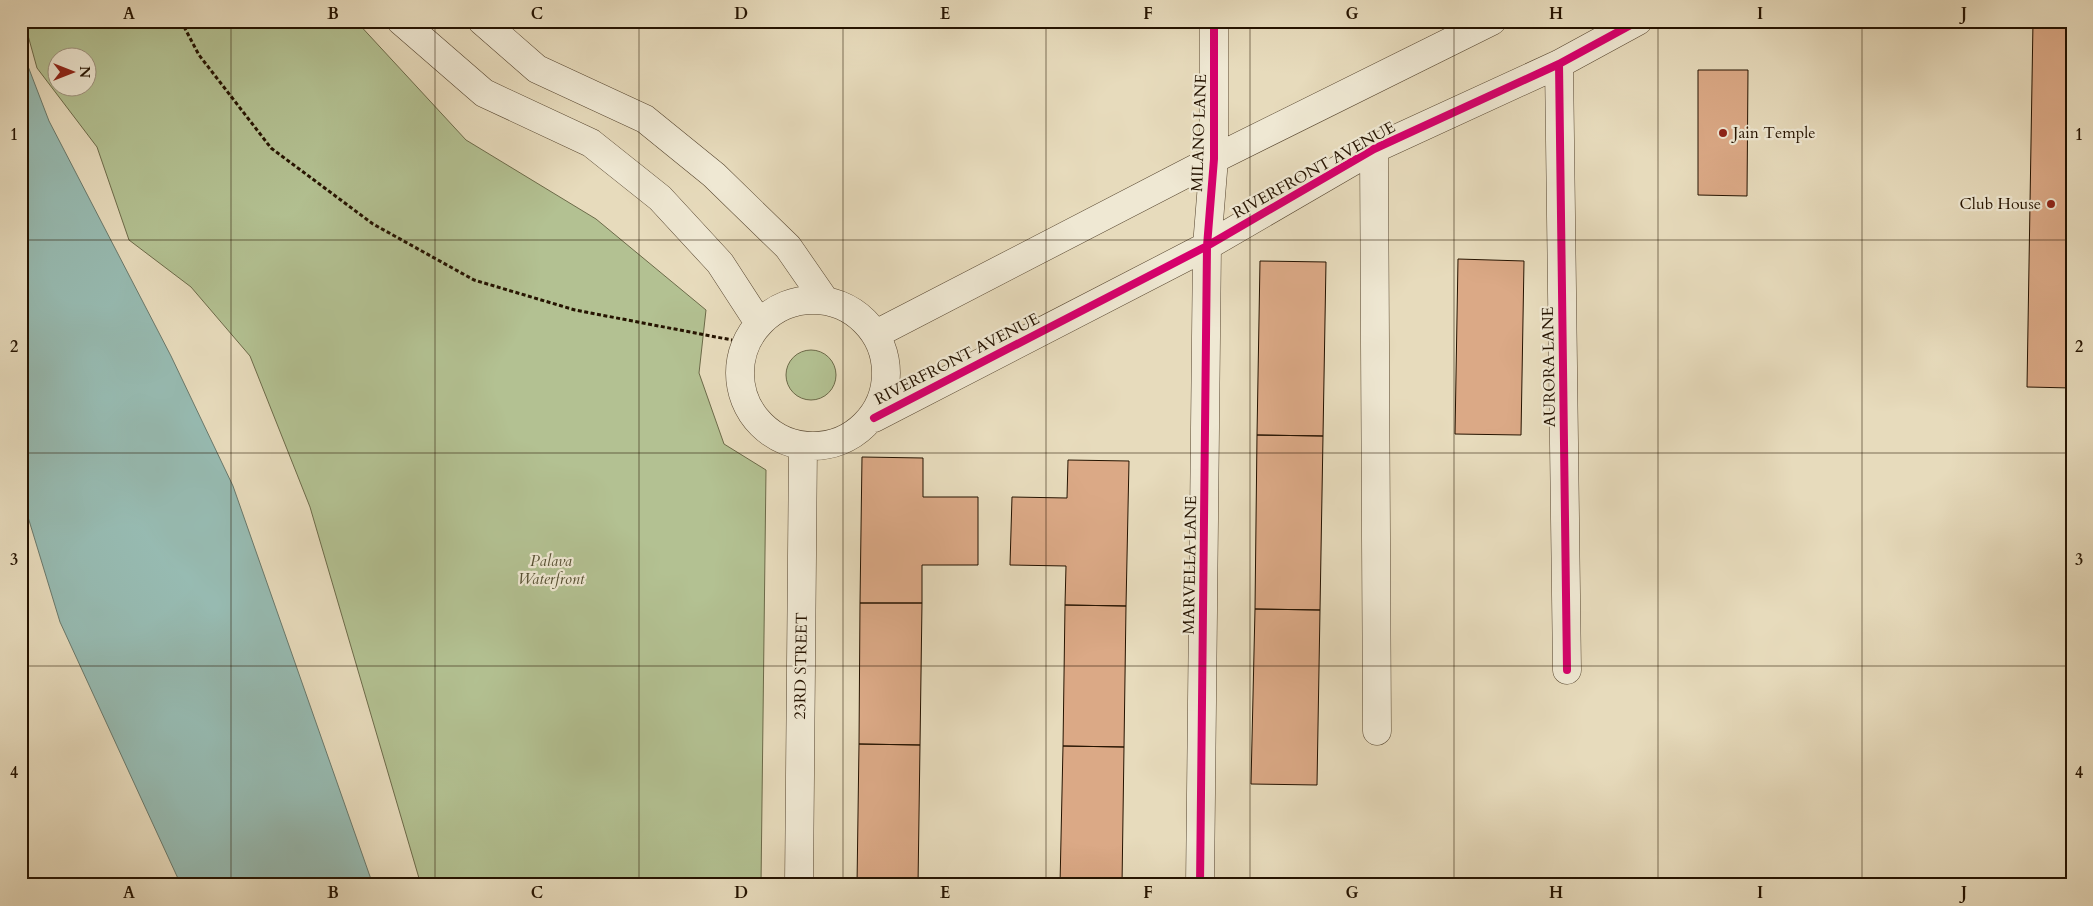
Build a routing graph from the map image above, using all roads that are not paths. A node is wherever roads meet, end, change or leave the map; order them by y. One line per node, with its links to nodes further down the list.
1 (401, 21): 11 (street)
2 (482, 21): 10 (street)
3 (1214, 21): 8 (street, MILANO LANE)
4 (1492, 21): 8 (street)
5 (1638, 21): 6 (street, RIVERFRONT AVENUE)
6 (1559, 64): 7 (street, RIVERFRONT AVENUE); 15 (street, AURORA LANE)
7 (1374, 149): 9 (street, RIVERFRONT AVENUE); 16 (street)
8 (1214, 159): 9 (street, MILANO LANE); 12 (street)
9 (1206, 246): 13 (street, RIVERFRONT AVENUE); 18 (street, MARVELLA LANE)
10 (824, 300): 11 (street); 12 (street)
11 (752, 332): 14 (street)
12 (876, 334): 13 (street)
13 (874, 418): 14 (street)
14 (804, 446): 17 (street, 23RD STREET)
15 (1567, 670)
16 (1376, 731)
17 (799, 885)
18 (1200, 885)

